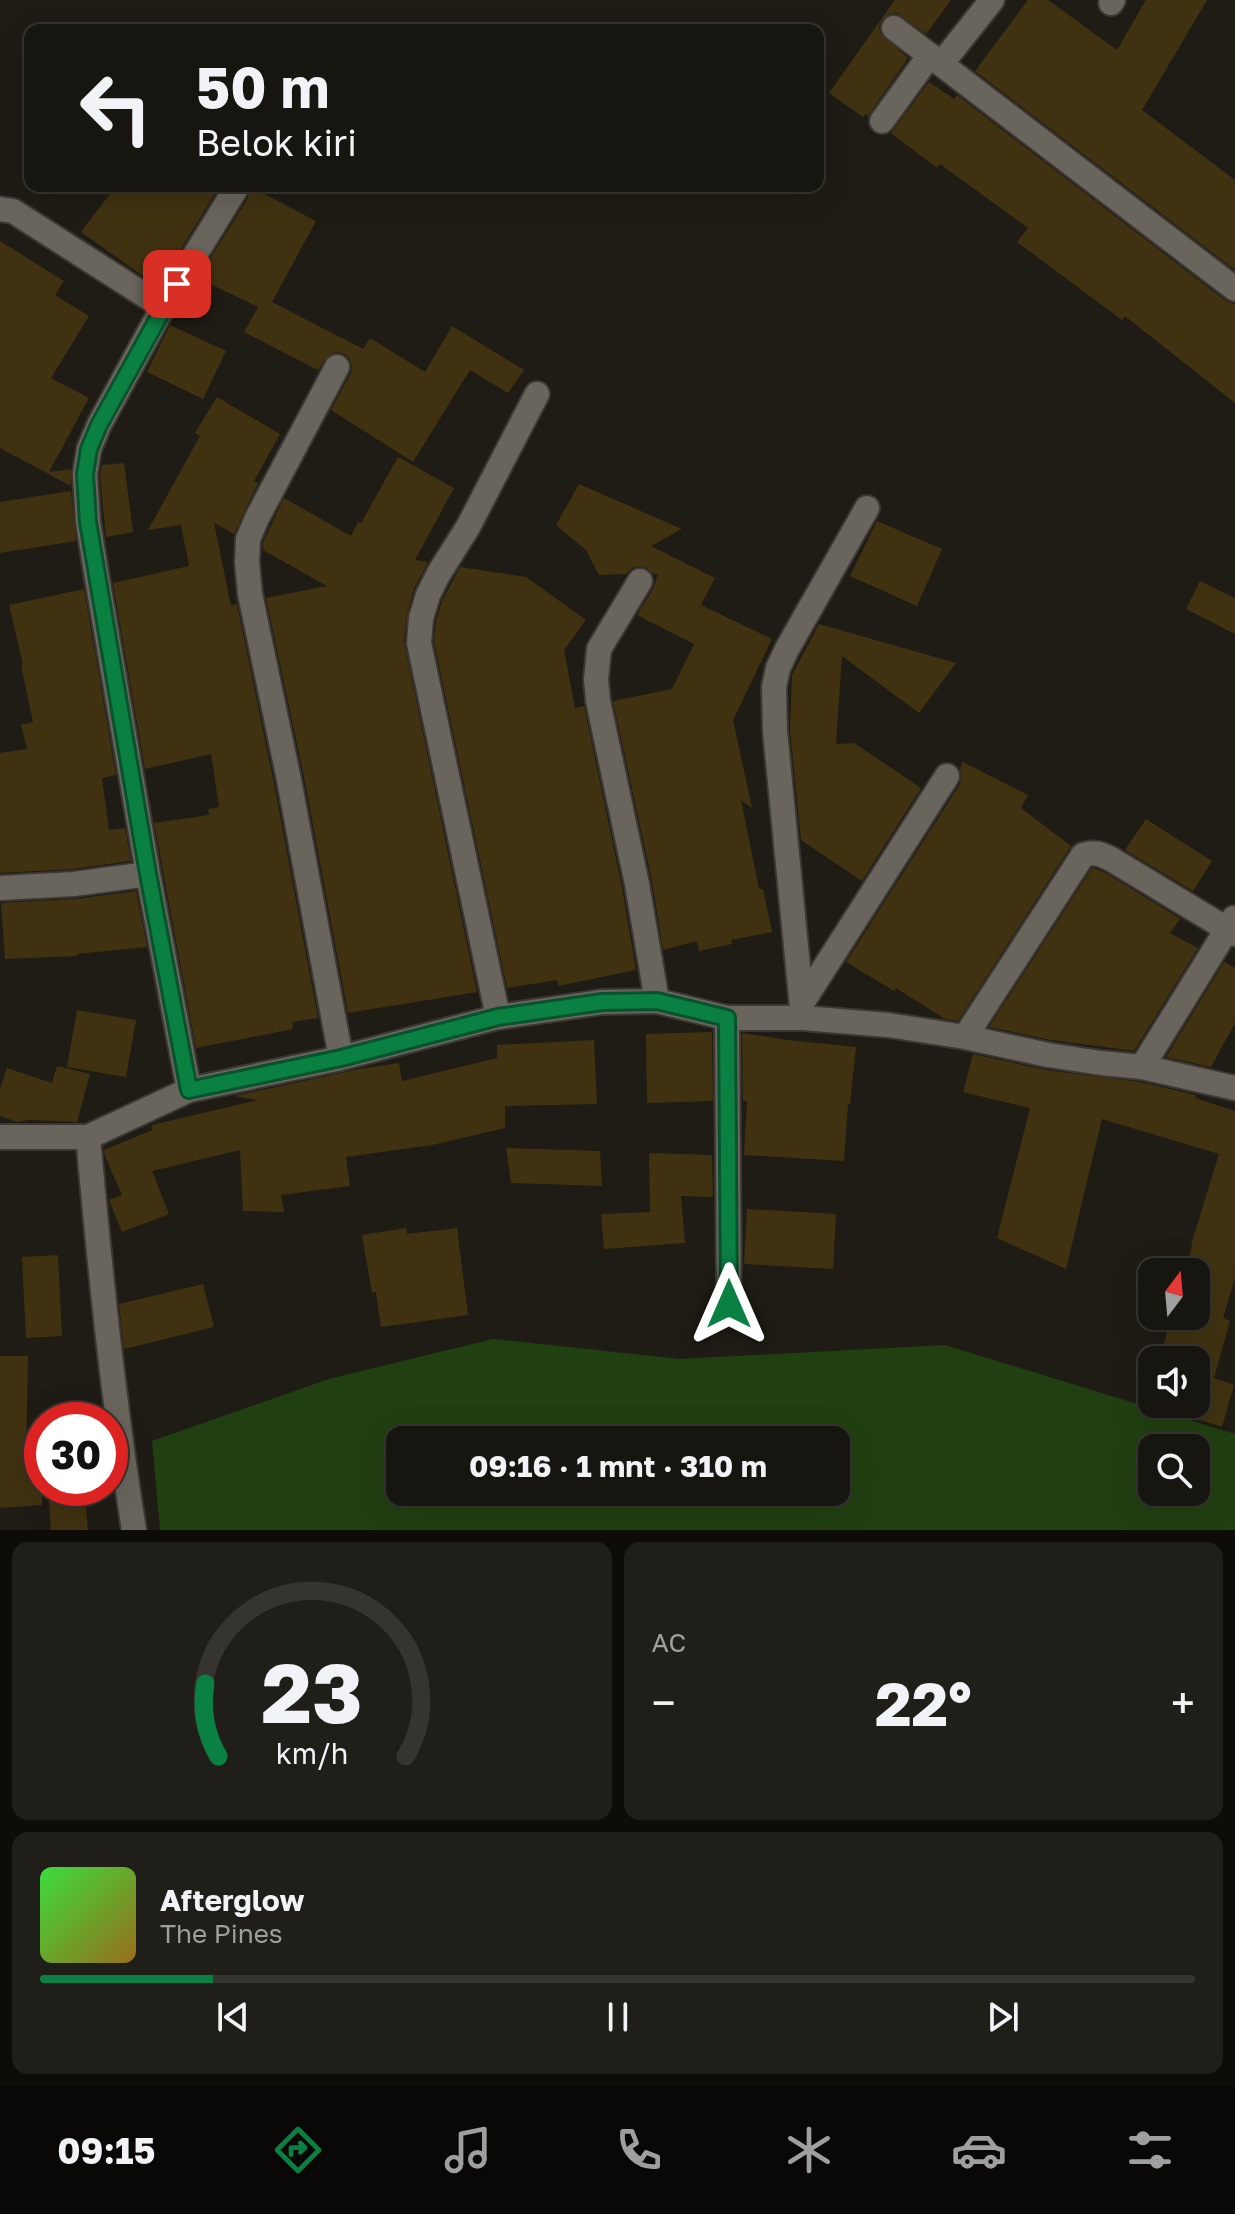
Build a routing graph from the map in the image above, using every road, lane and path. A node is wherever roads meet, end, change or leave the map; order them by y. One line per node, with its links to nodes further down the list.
1 (992, 0): 3 (street)
2 (894, 28): 3 (street)
3 (936, 59): 4 (street); 7 (street)
4 (882, 121)
5 (234, 192): 8 (street)
6 (0, 209): 8 (street)
7 (1235, 289)
8 (163, 307): 14 (street)
9 (337, 367): 22 (street)
10 (537, 394): 19 (street)
11 (867, 508): 18 (street)
12 (640, 581): 17 (street)
13 (947, 776): 18 (street)
14 (148, 874): 15 (street); 25 (street)
15 (0, 888)
16 (1232, 927): 21 (street); 23 (street)
17 (657, 1001): 19 (street); 20 (street)
18 (802, 1010): 20 (street); 21 (street)
19 (498, 1017): 22 (street)
20 (727, 1018): 28 (street)
21 (965, 1037): 23 (street)
22 (341, 1058): 25 (street)
23 (1142, 1067): 24 (street)
24 (1235, 1088)
25 (189, 1090): 27 (street)
26 (0, 1137): 27 (street)
27 (88, 1137): 29 (street)
28 (729, 1304)
29 (134, 1530)

